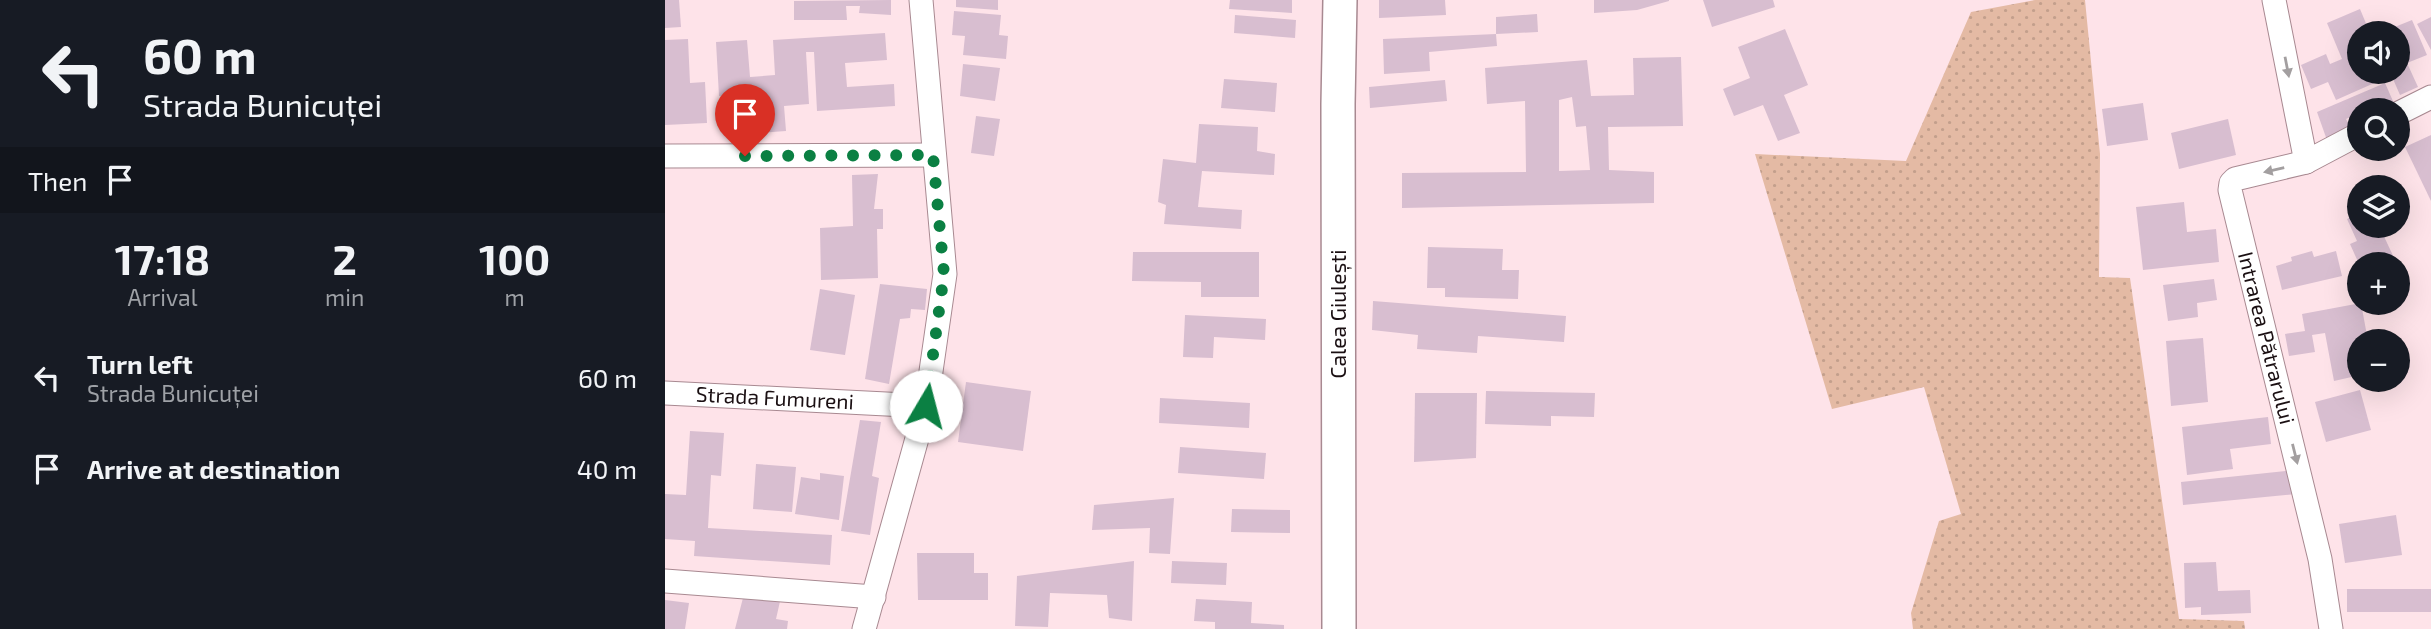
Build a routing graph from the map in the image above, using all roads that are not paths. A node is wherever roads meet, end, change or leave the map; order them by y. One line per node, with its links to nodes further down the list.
1 (921, 0): 7 (street)
2 (1340, 0): 15 (main road, Calea Giulești)
3 (2274, 0): 9 (street, one-way to 9)
4 (2431, 97): 5 (street)
5 (2410, 108)
6 (2347, 140): 9 (street, Intrarea Pătrarului)
7 (933, 155): 8 (street); 11 (street)
8 (665, 156)
9 (2306, 162): 16 (street, Intrarea Pătrarului, one-way to 16)
10 (665, 393): 11 (street, Strada Fumureni)
11 (926, 406): 13 (street)
12 (665, 581): 13 (street)
13 (874, 597): 14 (street)
14 (864, 629)
15 (1339, 629)
16 (2331, 629)

